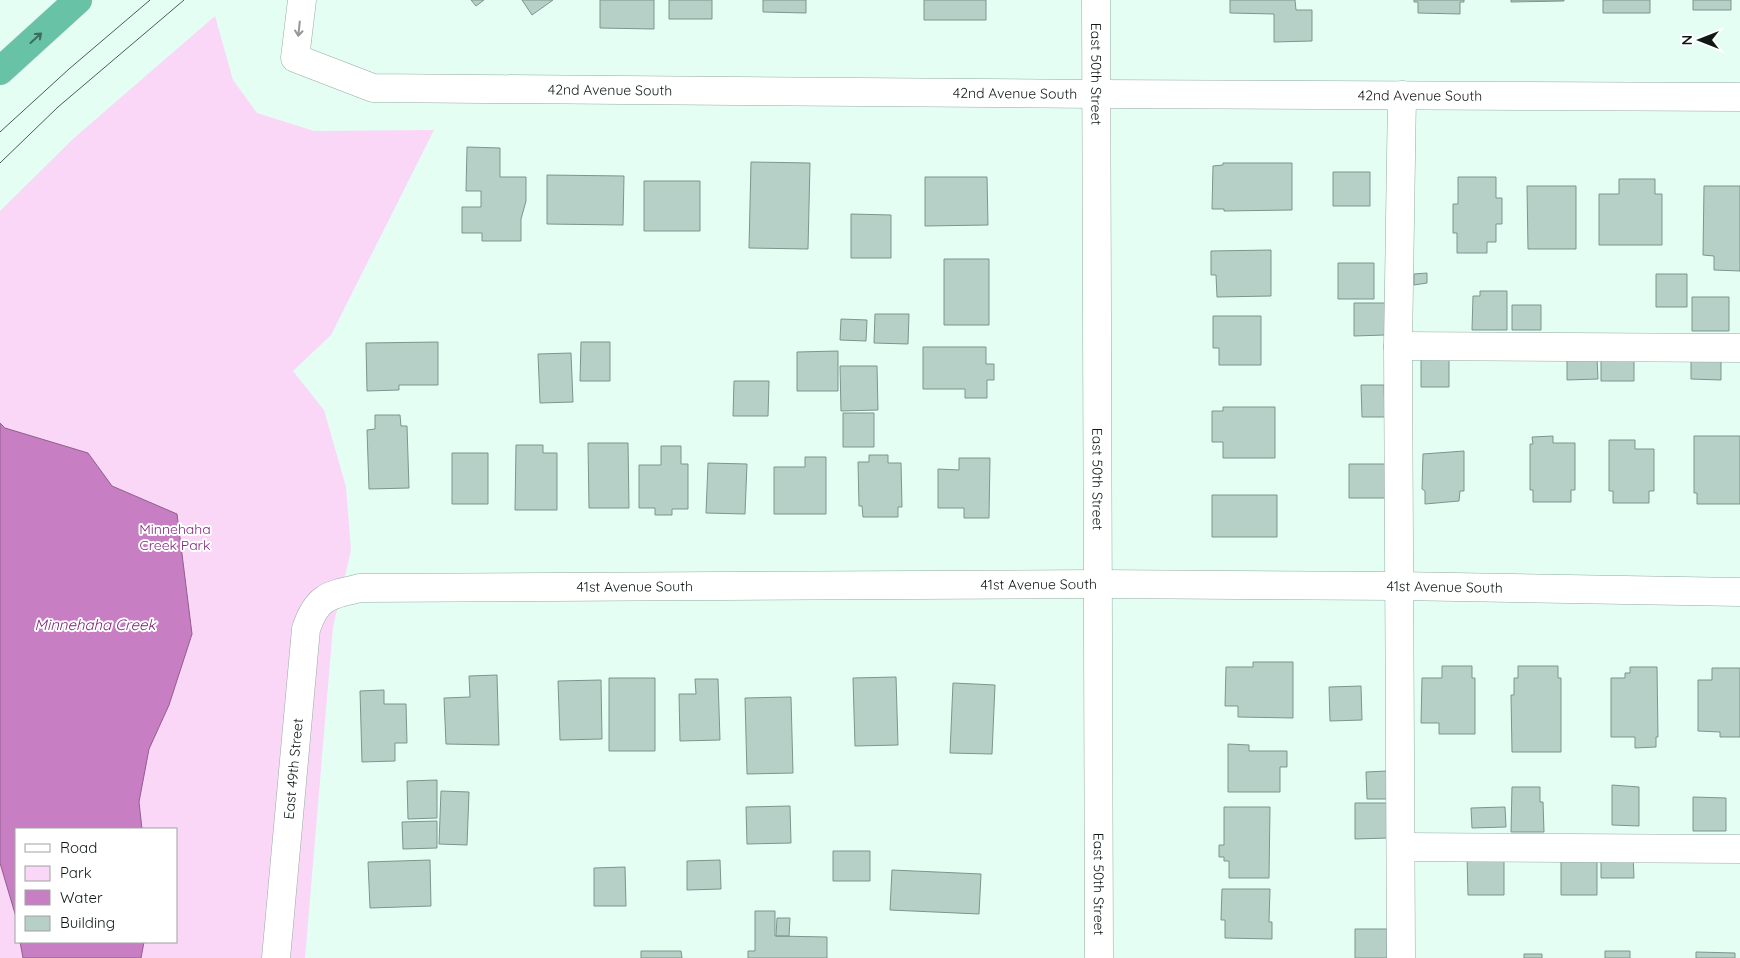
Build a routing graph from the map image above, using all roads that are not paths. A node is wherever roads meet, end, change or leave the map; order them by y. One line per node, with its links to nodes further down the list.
1 (78, 0): 4 (highway, one-way to 1)
2 (302, 0): 5 (street, 42nd Avenue South, one-way to 5)
3 (1096, 0): 5 (street, East 50th Street)
4 (0, 71)
5 (1096, 94): 6 (street, 42nd Avenue South); 10 (street, East 50th Street)
6 (1402, 95): 7 (street, 42nd Avenue South); 8 (street)
7 (1740, 97)
8 (1398, 346): 9 (street); 11 (street)
9 (1740, 348)
10 (1098, 584): 11 (street, 41st Avenue South); 13 (street, 41st Avenue South); 17 (street, East 50th Street)
11 (1398, 586): 12 (street, 41st Avenue South); 14 (street)
12 (1740, 592)
13 (338, 593): 16 (street, East 49th Street)
14 (1401, 848): 15 (street); 18 (street)
15 (1740, 850)
16 (276, 958)
17 (1099, 958)
18 (1402, 958)

